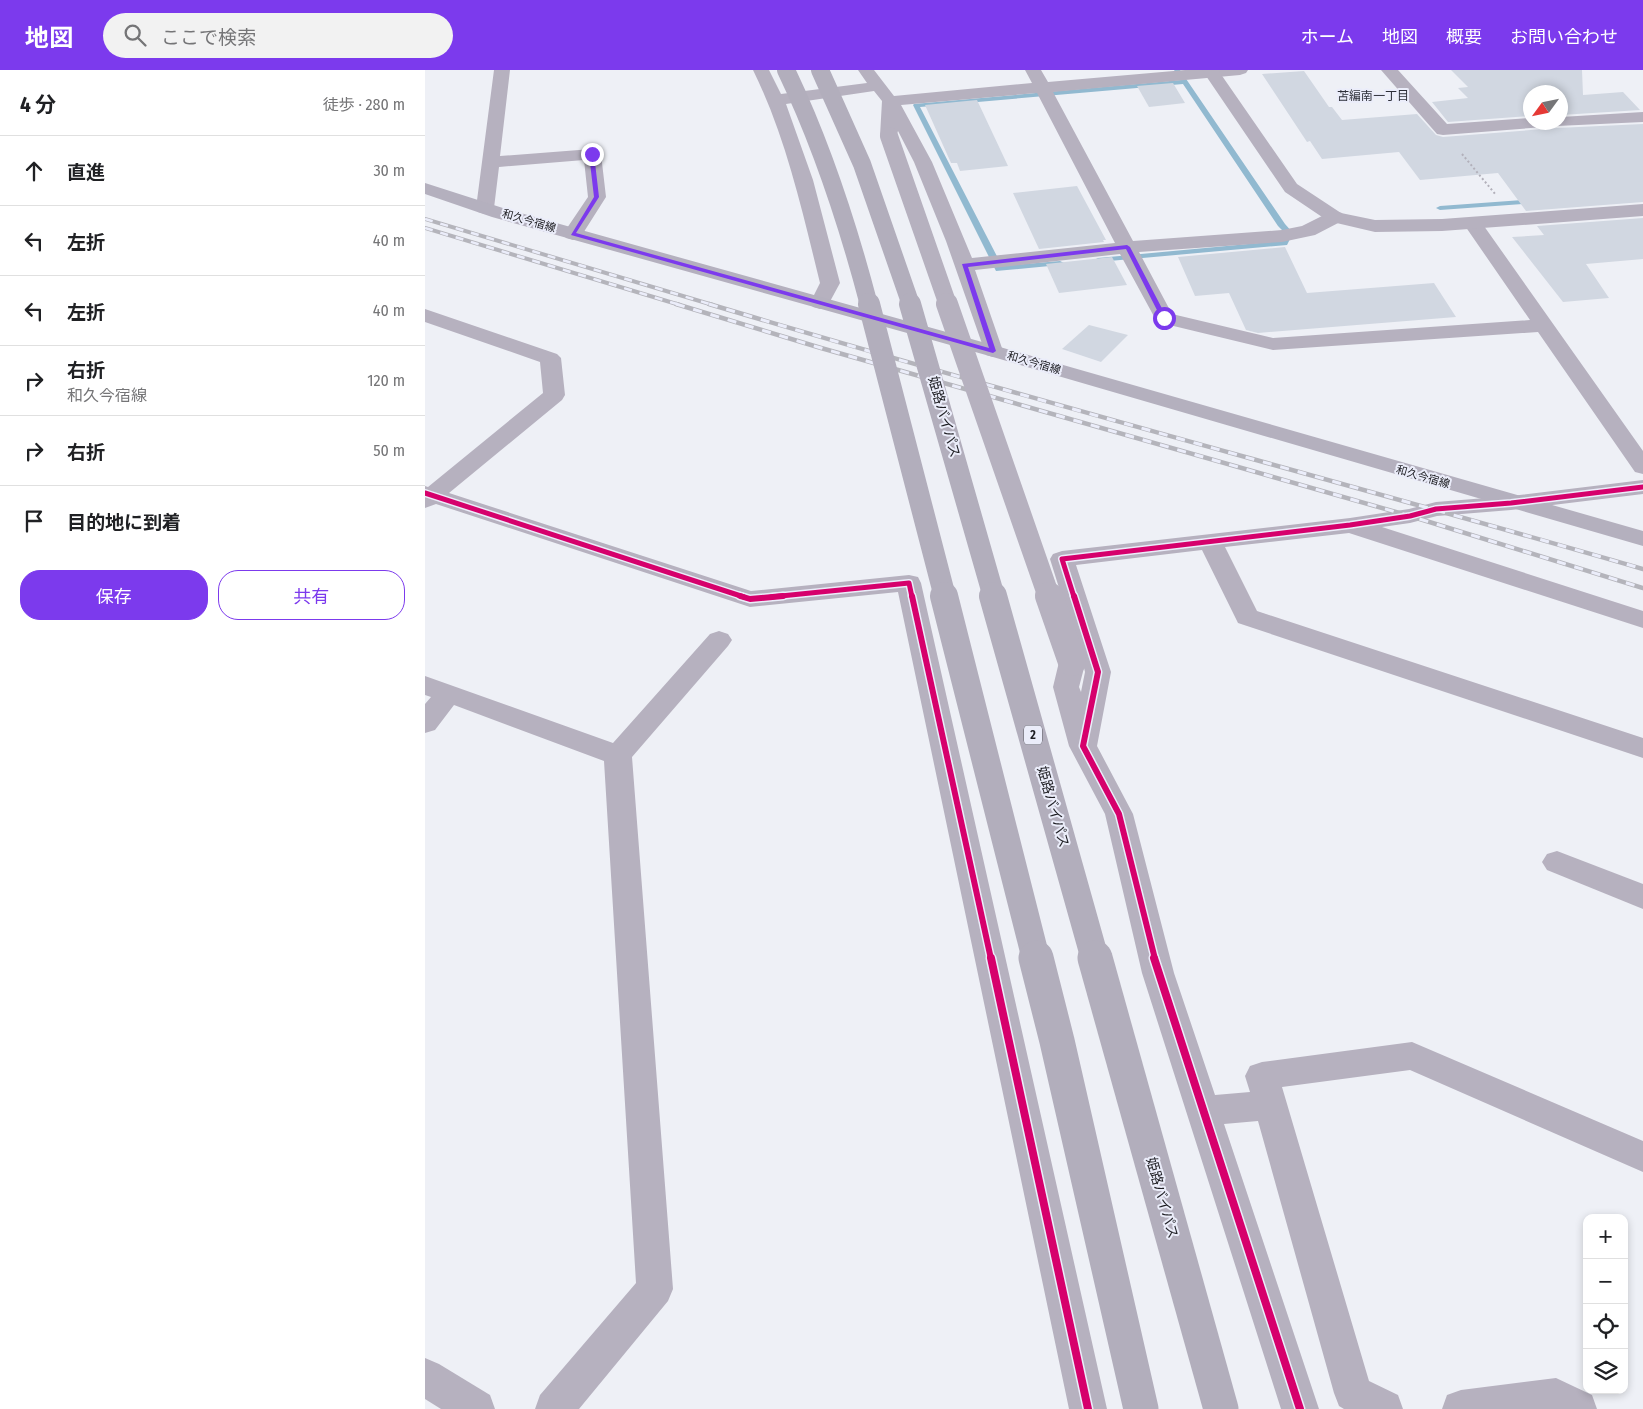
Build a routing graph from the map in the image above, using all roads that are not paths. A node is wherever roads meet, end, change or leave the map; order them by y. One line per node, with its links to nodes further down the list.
1 (502, 70): 17 (street)
2 (761, 70): 12 (street)
3 (786, 70): 53 (highway, bridge)
4 (820, 70): 54 (highway, 姫路バイパス / 2, bridge)
5 (866, 70): 10 (street)
6 (1033, 70): 11 (street)
7 (1240, 70): 9 (street)
8 (1389, 70): 16 (street)
9 (1211, 71): 11 (street); 21 (street)
10 (878, 86): 12 (street); 13 (street)
11 (1041, 88): 13 (street); 24 (street)
12 (776, 100): 26 (street)
13 (890, 101): 25 (street); 41 (street, bridge)
14 (1643, 116): 15 (street)
15 (1568, 121)
16 (1523, 124)
17 (491, 162): 19 (street); 23 (street)
18 (425, 188): 19 (main road, 和久今宿線)
19 (485, 208): 23 (main road, 和久今宿線)
20 (1643, 210): 22 (street)
21 (1335, 217): 22 (street); 24 (street)
22 (1472, 223): 28 (street)
23 (573, 234): 26 (main road, 和久今宿線)
24 (1127, 247): 25 (street); 28 (street)
25 (964, 265): 29 (street)
26 (820, 304): 29 (main road, 和久今宿線)
27 (425, 315): 32 (street)
28 (1543, 325): 30 (street)
29 (993, 351): 33 (main road, 和久今宿線)
30 (1643, 467)
31 (1643, 487): 33 (street)
32 (427, 496): 52 (street)
33 (1511, 502): 34 (street); 35 (main road, 和久今宿線)
34 (1350, 524): 36 (street); 37 (street)
35 (1643, 539)
36 (1210, 541): 41 (street); 42 (street)
37 (1643, 620)
38 (719, 640): 43 (street)
39 (437, 689): 40 (street); 43 (street)
40 (425, 723)
41 (1083, 746): 47 (street)
42 (1643, 748)
43 (618, 755): 51 (street)
44 (1557, 862): 45 (street)
45 (1643, 897)
46 (1270, 1105): 47 (street); 48 (street); 56 (street)
47 (1203, 1111): 55 (street)
48 (1643, 1157)
49 (425, 1377): 50 (street)
50 (476, 1409)
51 (555, 1409)
52 (1088, 1409)
53 (1141, 1409)
54 (1221, 1409)
55 (1299, 1409)
56 (1384, 1409)
57 (1461, 1409): 58 (street)
58 (1578, 1409)

